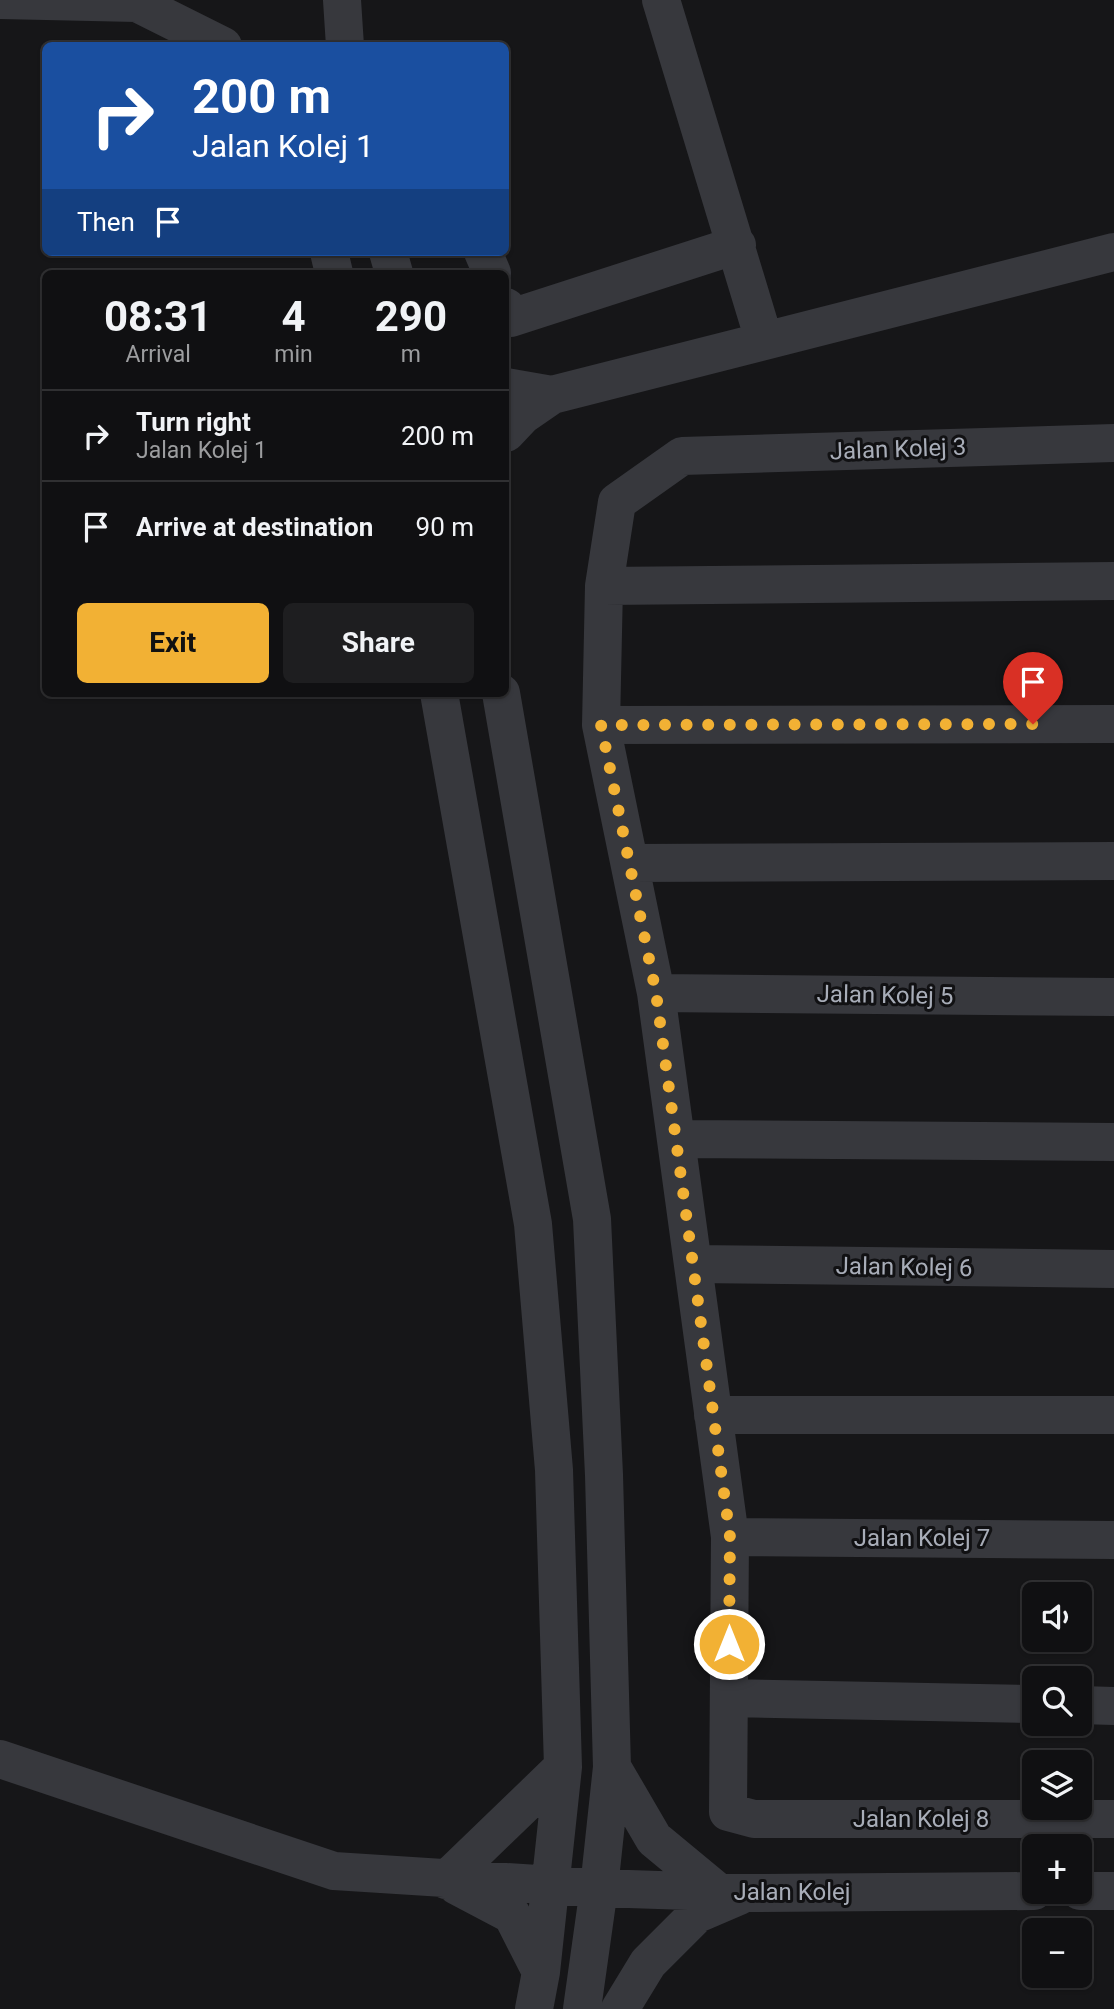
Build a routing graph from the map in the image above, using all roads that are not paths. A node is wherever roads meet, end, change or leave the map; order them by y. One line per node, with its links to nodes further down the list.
1 (0, 0): 4 (street)
2 (342, 0): 5 (street)
3 (661, 0): 6 (street)
4 (215, 42)
5 (345, 42)
6 (737, 245): 8 (street); 9 (street)
7 (1114, 252): 9 (street)
8 (509, 314)
9 (764, 340): 11 (street)
10 (509, 388): 11 (street)
11 (552, 395): 12 (street)
12 (509, 430)
13 (1114, 443): 15 (street, Jalan Kolej 3)
14 (1114, 581): 15 (street)
15 (604, 586): 19 (street)
16 (440, 697): 37 (street)
17 (502, 697): 38 (street)
18 (1114, 724): 19 (street)
19 (601, 725): 21 (street)
20 (1114, 860): 21 (street)
21 (629, 863): 22 (street)
22 (656, 993): 23 (street, Jalan Kolej 5); 24 (street)
23 (1114, 997)
24 (676, 1139): 25 (street); 26 (street)
25 (1114, 1142)
26 (693, 1264): 27 (street, Jalan Kolej 6); 28 (street)
27 (1114, 1269)
28 (713, 1415): 29 (street); 30 (street)
29 (1114, 1415)
30 (730, 1537): 31 (street, Jalan Kolej 7); 32 (street)
31 (1114, 1540)
32 (729, 1698): 33 (street); 39 (street, Jalan Kolej 8)
33 (1022, 1704)
34 (1092, 1705): 35 (street)
35 (1114, 1706)
36 (0, 1759): 40 (street, Jalan Kolej)
37 (563, 1767): 40 (street); 41 (street)
38 (612, 1767): 42 (street); 46 (street)
39 (1114, 1819)
40 (446, 1880): 41 (street, Jalan Kolej); 47 (street)
41 (551, 1885): 42 (street, Jalan Kolej); 47 (street)
42 (599, 1888): 46 (street, Jalan Kolej); 48 (street)
43 (1022, 1891): 46 (street, Jalan Kolej)
44 (1092, 1891): 45 (street)
45 (1114, 1891)
46 (733, 1892): 49 (street)
47 (537, 1991)
48 (582, 2009)
49 (620, 2009)

